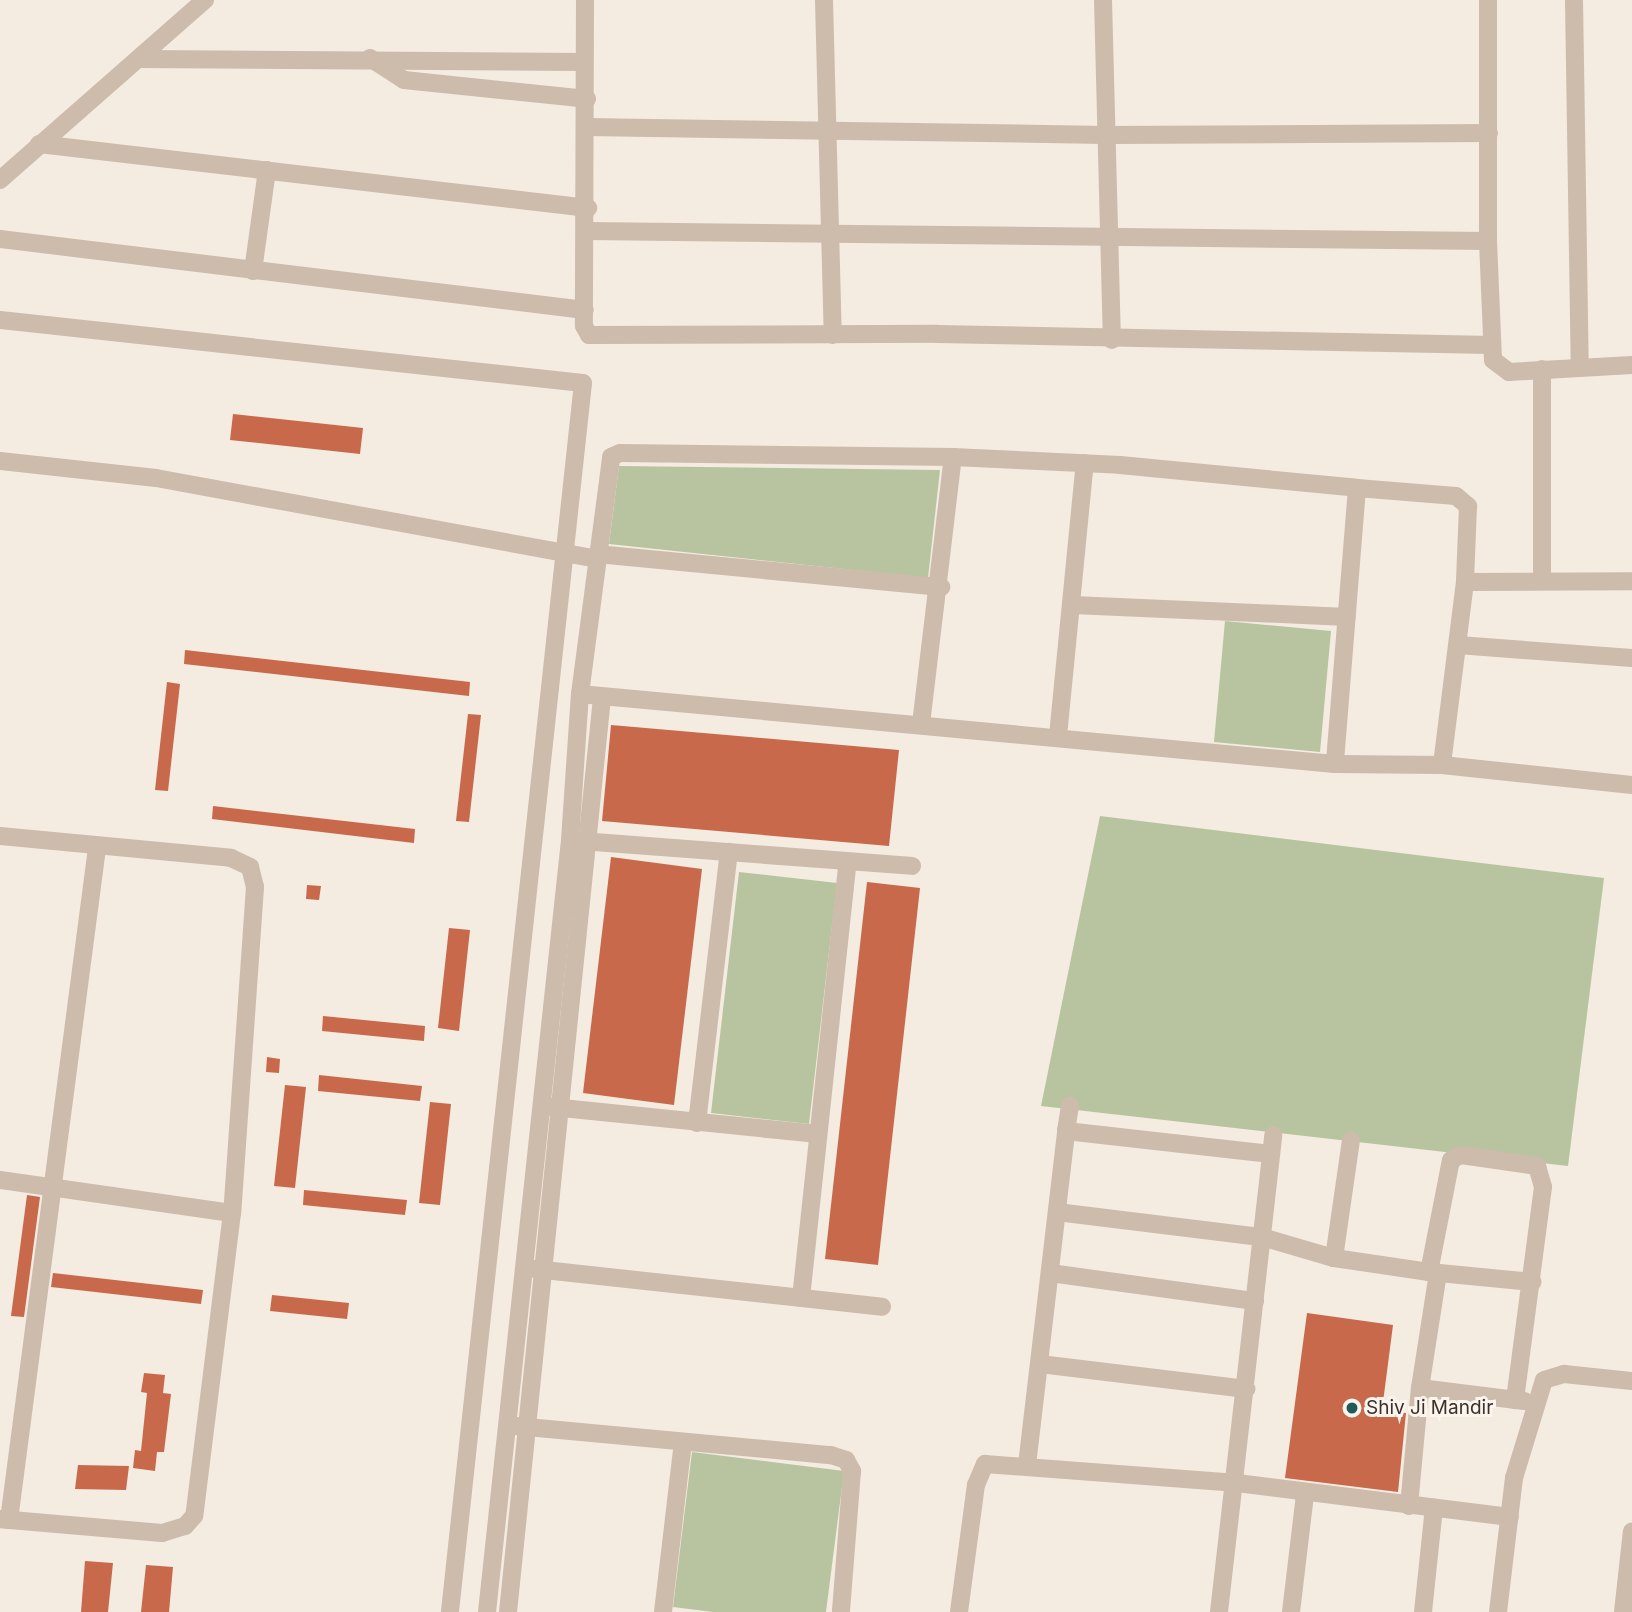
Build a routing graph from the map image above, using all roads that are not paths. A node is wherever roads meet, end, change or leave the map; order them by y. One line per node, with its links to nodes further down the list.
1 (205, 0): 8 (street)
2 (586, 0): 9 (street)
3 (824, 0): 12 (street)
4 (1103, 0): 14 (street)
5 (1488, 0): 13 (street)
6 (1574, 0): 31 (street)
7 (370, 58): 8 (street); 9 (street); 10 (street)
8 (138, 59): 15 (street)
9 (584, 62): 10 (street)
10 (587, 99): 11 (street)
11 (587, 127): 12 (street); 18 (street)
12 (827, 132): 14 (street); 20 (street)
13 (1489, 133): 14 (street); 23 (street)
14 (1106, 135): 21 (street)
15 (39, 144): 16 (street); 17 (street)
16 (267, 170): 18 (street); 24 (street)
17 (0, 180)
18 (588, 208): 19 (street)
19 (587, 231): 20 (street); 25 (street)
20 (827, 231): 21 (street); 27 (street)
21 (1110, 236): 23 (street); 28 (street)
22 (0, 239): 24 (street)
23 (1488, 241): 29 (street)
24 (253, 271): 25 (street)
25 (585, 310): 27 (street)
26 (0, 320): 37 (street)
27 (833, 335): 28 (street)
28 (1112, 340): 29 (street)
29 (1492, 345): 32 (street)
30 (1632, 365): 31 (street)
31 (1580, 366): 32 (street)
32 (1542, 369): 39 (street)
33 (953, 457): 35 (street); 38 (street); 42 (street)
34 (0, 461): 37 (street)
35 (1085, 463): 36 (street); 43 (street)
36 (1357, 488): 41 (street); 44 (street)
37 (565, 553): 38 (street); 101 (street)
38 (597, 556): 42 (street); 47 (street)
39 (1542, 580): 40 (street); 41 (street)
40 (1632, 581)
41 (1465, 582): 45 (street)
42 (941, 587): 49 (street)
43 (1073, 605): 44 (street); 50 (street)
44 (1347, 617): 51 (street)
45 (1458, 645): 46 (street); 52 (street)
46 (1632, 658)
47 (580, 694): 48 (street); 55 (street)
48 (602, 697): 49 (street); 56 (street)
49 (921, 724): 50 (street)
50 (1058, 736): 51 (street)
51 (1335, 764): 52 (street)
52 (1442, 765): 53 (street)
53 (1632, 785)
54 (0, 836): 57 (street)
55 (570, 840): 56 (street); 62 (street)
56 (590, 842): 58 (street); 63 (street)
57 (97, 848): 71 (street); 73 (street)
58 (729, 852): 59 (street); 64 (street)
59 (847, 864): 60 (street); 66 (street)
60 (912, 866)
61 (1070, 1105): 65 (street)
62 (540, 1106): 63 (street); 76 (street)
63 (562, 1108): 64 (street); 77 (street)
64 (697, 1123): 66 (street)
65 (1066, 1131): 69 (street); 72 (street)
66 (817, 1133): 81 (street)
67 (1273, 1135): 69 (street)
68 (1351, 1140): 75 (street)
69 (1271, 1154): 74 (street)
70 (0, 1180): 71 (street)
71 (50, 1190): 73 (street); 99 (street)
72 (1057, 1212): 74 (street); 79 (street)
73 (232, 1213): 99 (street)
74 (1262, 1237): 75 (street); 82 (street)
75 (1334, 1258): 78 (street)
76 (522, 1267): 77 (street); 90 (street)
77 (545, 1270): 81 (street); 91 (street)
78 (1434, 1272): 80 (street); 80 (street); 86 (street)
79 (1050, 1273): 82 (street); 84 (street)
80 (1533, 1282): 88 (street)
81 (801, 1298): 83 (street)
82 (1255, 1301): 87 (street)
83 (883, 1307)
84 (1040, 1364): 87 (street); 93 (street)
85 (1632, 1381): 89 (street)
86 (1420, 1388): 88 (street); 96 (street)
87 (1246, 1389): 94 (street)
88 (1515, 1400): 89 (street)
89 (1534, 1402): 98 (street)
90 (505, 1425): 91 (street); 102 (street)
91 (528, 1427): 92 (street); 103 (street)
92 (684, 1442): 104 (street); 105 (street)
93 (1027, 1465): 94 (street); 106 (street)
94 (1237, 1483): 95 (street); 107 (street)
95 (1305, 1494): 96 (street); 108 (street)
96 (1409, 1506): 97 (street)
97 (1434, 1508): 98 (street); 109 (street)
98 (1510, 1517): 110 (street)
99 (4, 1519)
100 (1632, 1531): 111 (street)
101 (450, 1612)
102 (487, 1612)
103 (508, 1612)
104 (663, 1612)
105 (841, 1612)
106 (959, 1612)
107 (1219, 1612)
108 (1291, 1612)
109 (1423, 1612)
110 (1498, 1612)
111 (1623, 1612)

